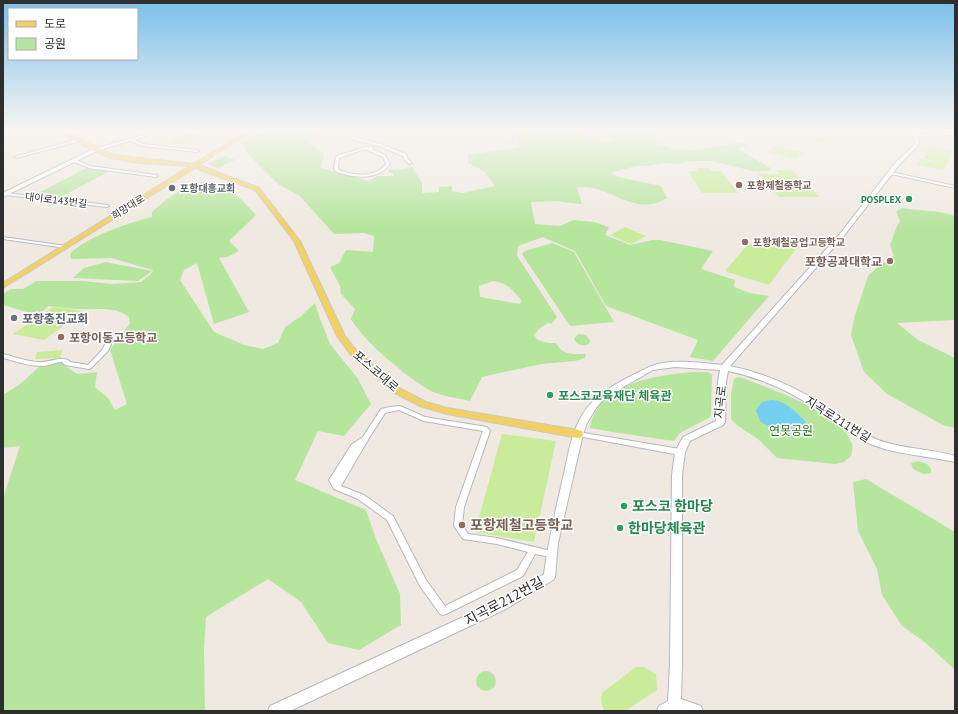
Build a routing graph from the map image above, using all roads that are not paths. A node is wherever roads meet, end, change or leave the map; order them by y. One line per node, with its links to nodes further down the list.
1 (69, 162): 13 (main road)
2 (79, 162): 11 (street)
3 (163, 162): 9 (main road, 포스코대로)
4 (193, 162): 9 (main road, 희망대로)
5 (194, 162): 9 (main road, 희망대로)
6 (337, 162): 7 (street)
7 (387, 162)
8 (901, 162): 10 (main road)
9 (189, 165): 15 (main road, 희망대로); 26 (main road, 포스코대로)
10 (892, 173): 12 (street); 25 (main road)
11 (156, 176)
12 (955, 187)
13 (4, 195): 14 (street, 대이로143번길)
14 (107, 206)
15 (82, 233): 17 (main road, 희망대로); 18 (main road, 희망대로)
16 (3, 238): 17 (street)
17 (57, 246): 18 (street); 19 (main road, 희망대로)
18 (66, 247): 20 (main road, 희망대로)
19 (41, 256): 20 (main road); 21 (main road, 희망대로)
20 (49, 257): 22 (main road, 희망대로)
21 (3, 279)
22 (3, 286)
23 (108, 344): 24 (street)
24 (3, 356)
25 (725, 367): 26 (main road, 지곡로212번길); 27 (main road, 지곡로); 28 (main road, 지곡로211번길)
26 (578, 434): 27 (street, 포스코대로); 30 (main road, 지곡로212번길)
27 (680, 452): 31 (main road, 지곡로)
28 (955, 459)
29 (532, 550): 29 (street); 30 (street)
30 (551, 554): 32 (main road, 지곡로212번길)
31 (669, 707): 33 (main road, 지곡로)
32 (275, 711)
33 (696, 711)

